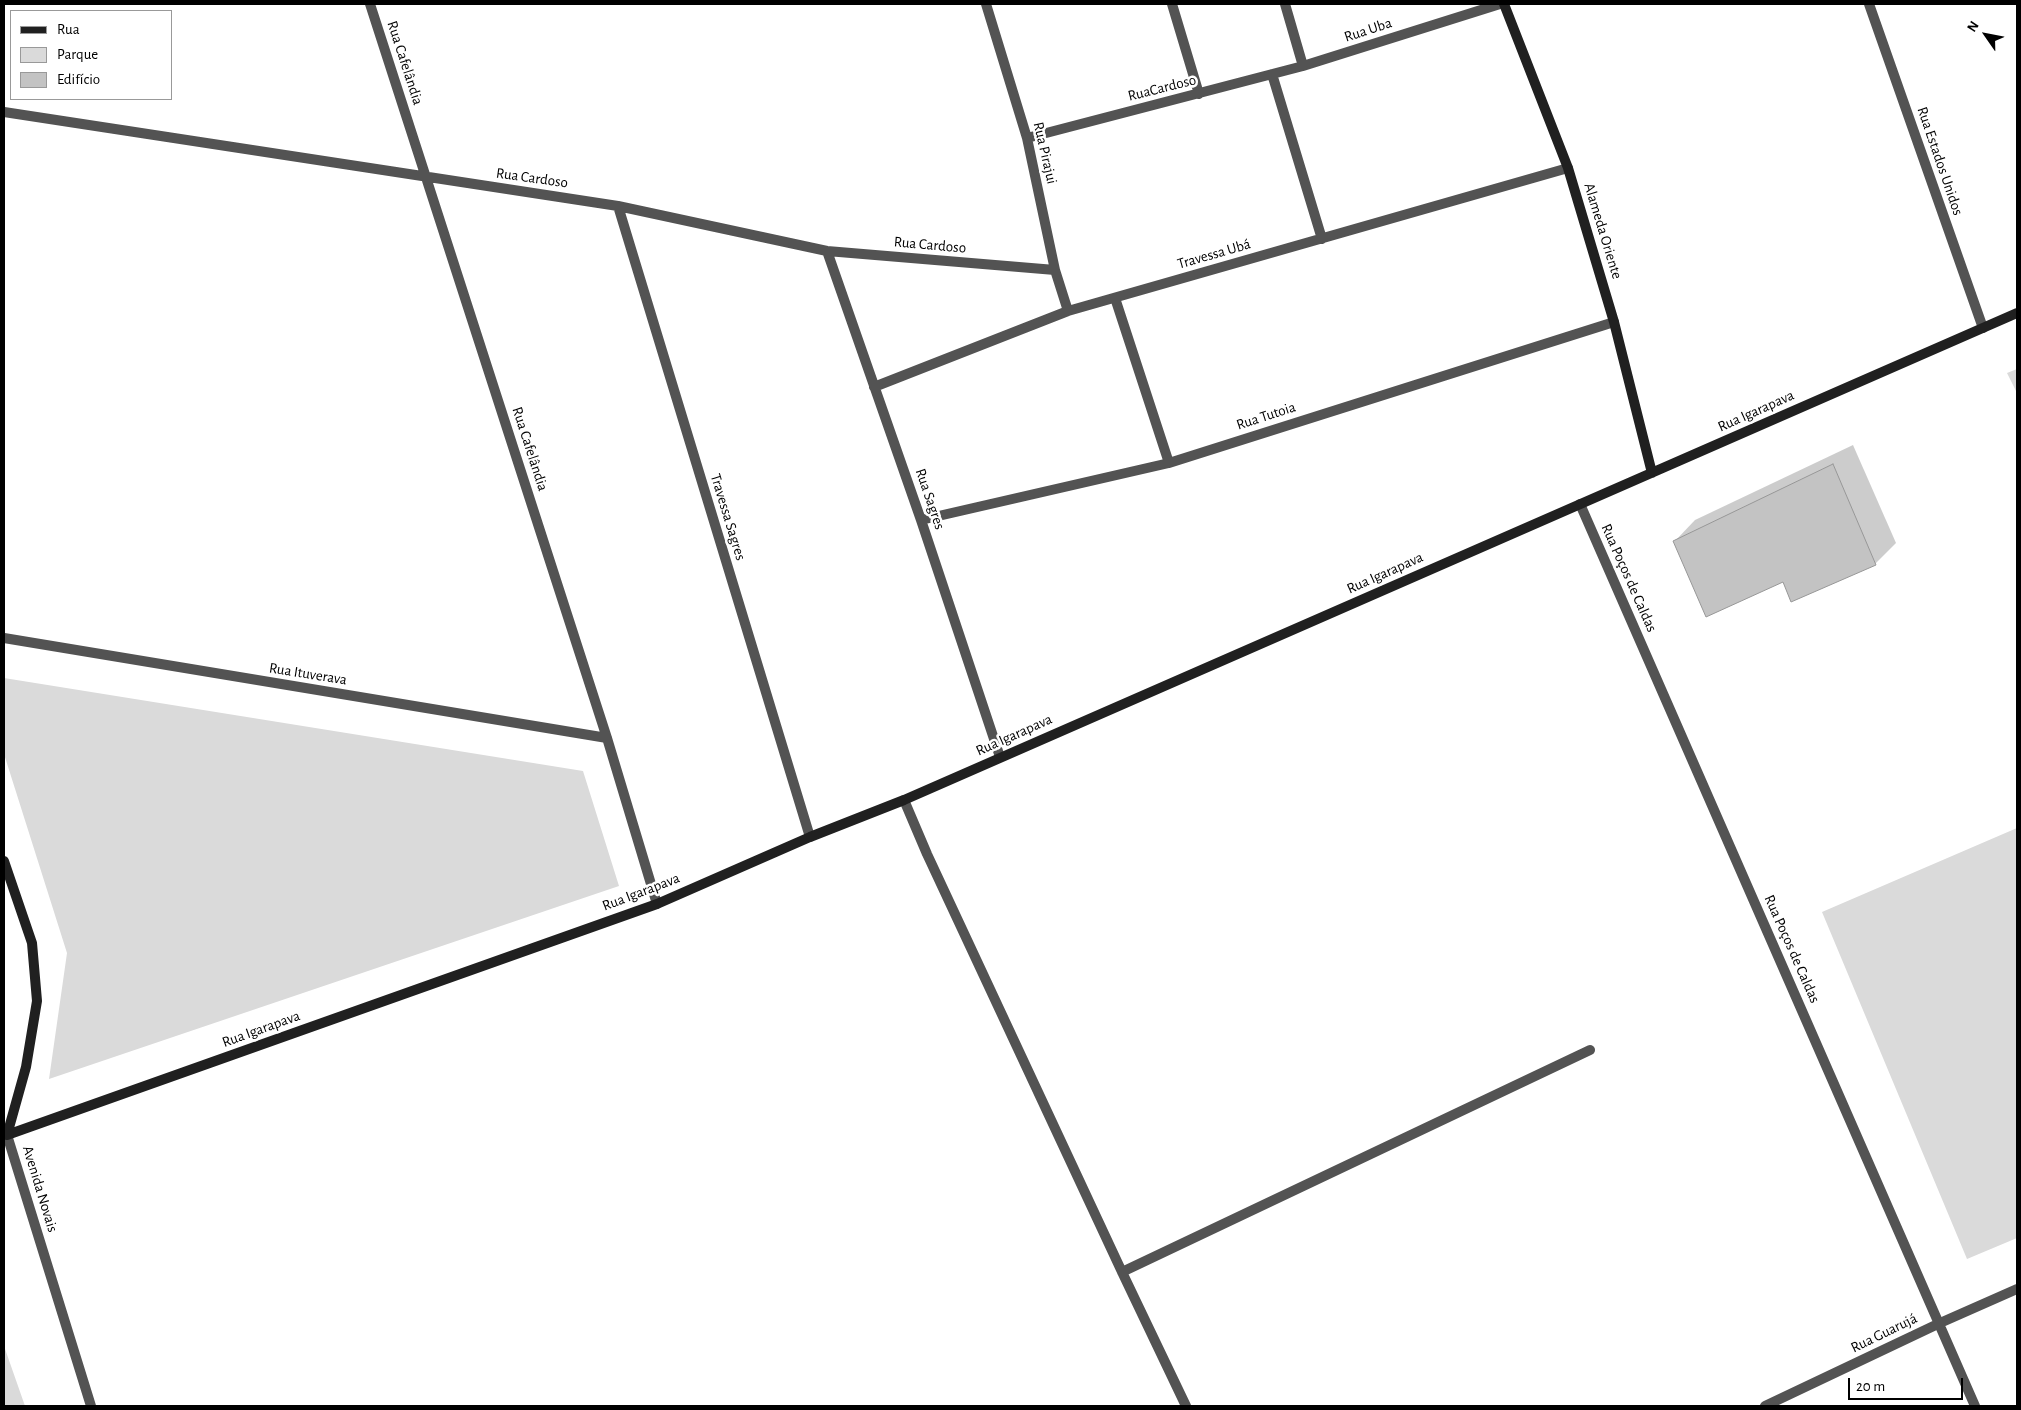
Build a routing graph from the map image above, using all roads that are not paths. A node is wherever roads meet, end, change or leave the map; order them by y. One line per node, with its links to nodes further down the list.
1 (370, 4): 14 (street, Rua Cafelândia)
2 (986, 4): 12 (street, Rua Pirajui)
3 (1172, 4): 10 (street)
4 (1285, 4): 8 (street)
5 (1500, 4): 8 (street, Rua Uba)
6 (1504, 4): 13 (street, Alameda Oriente)
7 (1869, 4): 23 (street, Rua Estados Unidos)
8 (1303, 66): 9 (street, RuaCardoso)
9 (1272, 74): 10 (street, RuaCardoso); 16 (street)
10 (1199, 94): 12 (street, RuaCardoso)
11 (4, 112): 14 (street, Rua Cardoso)
12 (1027, 138): 18 (street, Rua Pirajui)
13 (1568, 168): 16 (street, Travessa Ubá); 22 (street, Alameda Oriente)
14 (427, 178): 15 (street, Rua Cardoso); 30 (street, Rua Cafelândia)
15 (618, 206): 17 (street, Rua Cardoso); 33 (street, Travessa Sagres)
16 (1322, 239): 19 (street, Travessa Ubá)
17 (828, 251): 18 (street, Rua Cardoso); 24 (street, Rua Sagres)
18 (1056, 270): 20 (street, Rua Pirajui)
19 (1115, 298): 20 (street, Travessa Ubá); 25 (street)
20 (1068, 311): 24 (street, Travessa Ubá)
21 (2017, 313): 23 (street, Rua Igarapava)
22 (1614, 322): 25 (street, Rua Tutoia); 26 (street, Alameda Oriente)
23 (1984, 328): 26 (street, Rua Igarapava)
24 (874, 387): 28 (street, Rua Sagres)
25 (1169, 463): 28 (street, Rua Tutoia)
26 (1652, 473): 27 (street, Rua Igarapava)
27 (1580, 504): 31 (street, Rua Igarapava); 40 (street, Rua Poços de Caldas)
28 (921, 520): 31 (street, Rua Sagres)
29 (4, 638): 30 (street, Rua Ituverava)
30 (607, 738): 35 (street, Rua Cafelândia)
31 (1000, 757): 32 (street, Rua Igarapava)
32 (904, 800): 33 (street, Rua Igarapava); 38 (street)
33 (810, 837): 35 (street, Rua Igarapava)
34 (4, 862): 37 (street, Avenida Novais)
35 (657, 904): 37 (street, Rua Igarapava)
36 (1590, 1050): 38 (street)
37 (6, 1136): 41 (street, Avenida Novais)
38 (1122, 1272): 42 (street)
39 (2017, 1289): 40 (street, Rua Guarujá)
40 (1940, 1323): 43 (street, Rua Guarujá); 44 (street, Rua Poços de Caldas)
41 (92, 1406)
42 (1186, 1406)
43 (1765, 1406)
44 (1975, 1406)

